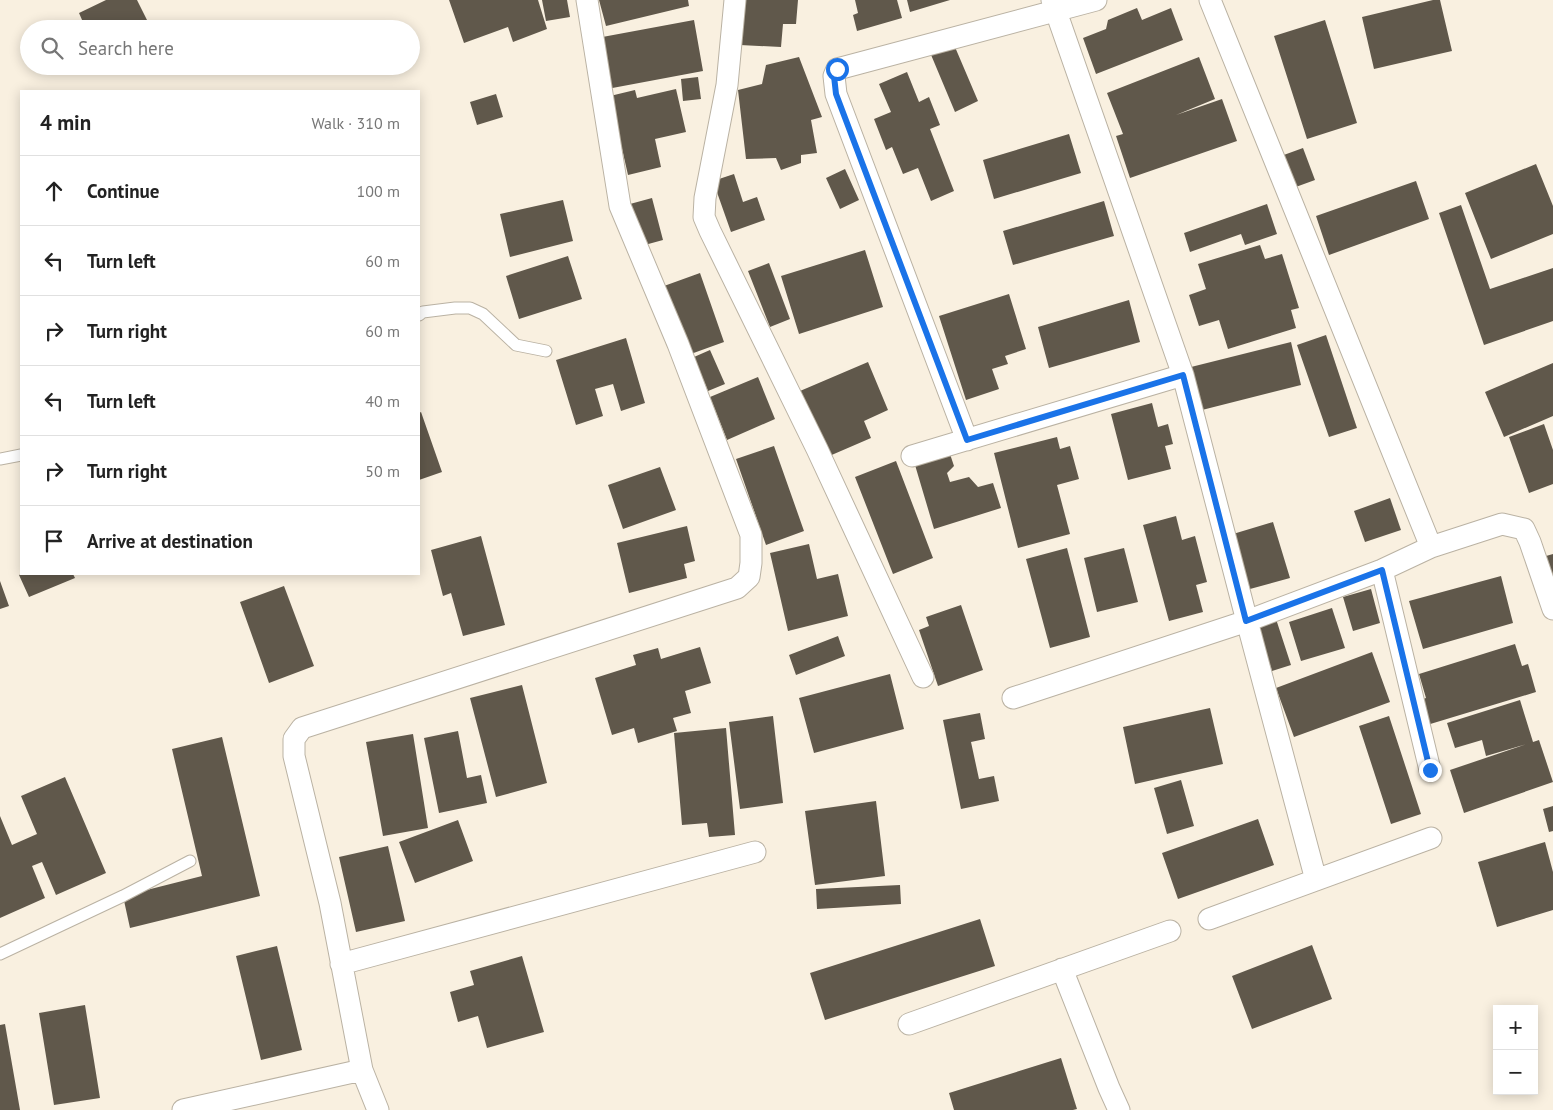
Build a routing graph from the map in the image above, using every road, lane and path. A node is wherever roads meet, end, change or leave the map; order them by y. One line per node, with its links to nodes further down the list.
1 (587, 0): 27 (street)
2 (734, 0): 17 (street)
3 (1096, 0): 5 (street)
4 (1210, 0): 13 (street)
5 (1054, 6): 8 (street); 9 (street)
6 (420, 314): 7 (lane)
7 (546, 351)
8 (1183, 375): 9 (street); 16 (street)
9 (967, 440): 11 (street)
10 (20, 456): 12 (lane)
11 (912, 456)
12 (0, 460)
13 (1431, 547): 14 (street); 15 (street)
14 (1382, 570): 16 (street); 19 (street)
15 (1553, 609)
16 (1246, 621): 18 (street); 23 (street)
17 (923, 677)
18 (1013, 698)
19 (1430, 770)
20 (1431, 838): 23 (street)
21 (755, 852): 27 (street)
22 (190, 861): 26 (lane)
23 (1316, 880): 24 (street)
24 (1209, 919)
25 (1170, 931): 28 (street)
26 (0, 954)
27 (341, 964): 30 (street)
28 (1062, 969): 29 (street); 33 (street)
29 (909, 1024)
30 (362, 1070): 31 (street); 32 (street)
31 (183, 1110)
32 (378, 1110)
33 (1119, 1110)

